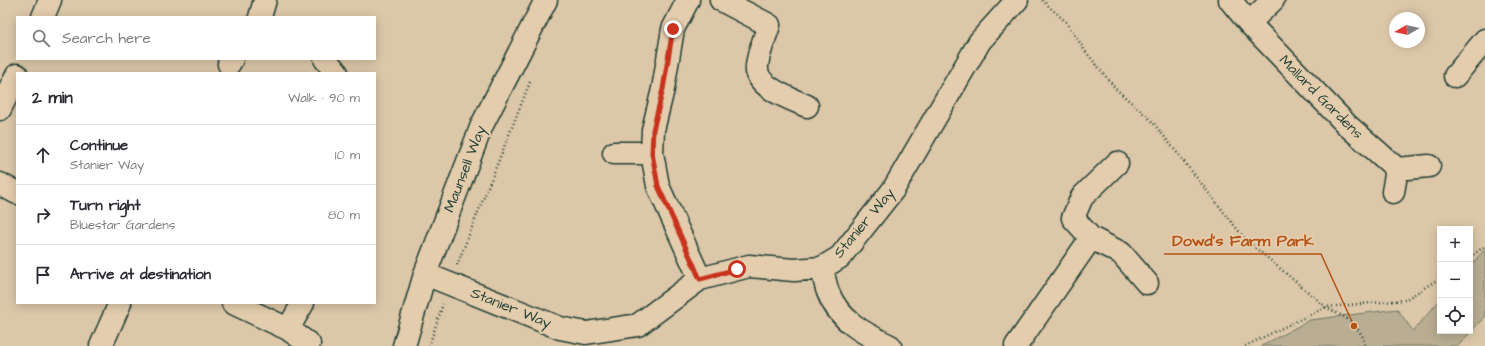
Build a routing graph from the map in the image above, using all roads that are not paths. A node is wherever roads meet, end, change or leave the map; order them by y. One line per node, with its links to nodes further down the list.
1 (50, 0): 9 (street)
2 (266, 0): 10 (street)
3 (546, 0): 31 (street, Maunsell Way)
4 (688, 0): 22 (street)
5 (721, 0): 19 (street)
6 (1017, 0): 30 (street, Stanier Way)
7 (1230, 0): 11 (street, Mallard Gardens)
8 (1273, 0): 11 (street)
9 (43, 16)
10 (260, 16)
11 (1249, 23): 25 (street, Mallard Gardens)
12 (1485, 40): 18 (street)
13 (24, 60): 15 (street)
14 (327, 60): 16 (street)
15 (18, 72)
16 (336, 72)
17 (16, 76): 20 (street)
18 (1455, 76)
19 (807, 106)
20 (0, 109)
21 (614, 153): 22 (street)
22 (652, 153): 32 (street)
23 (1117, 163): 29 (street)
24 (1429, 166): 25 (street)
25 (1397, 169): 28 (street)
26 (0, 184): 27 (street)
27 (16, 192)
28 (1393, 192)
29 (1091, 238): 33 (street); 43 (street)
30 (822, 268): 32 (street, Stanier Way); 42 (street)
31 (425, 274): 38 (street, Stanier Way); 41 (street, Maunsell Way)
32 (700, 279): 38 (street, Stanier Way)
33 (1147, 283)
34 (120, 304): 40 (street)
35 (235, 304): 37 (street)
36 (302, 304): 37 (street)
37 (288, 329): 39 (street)
38 (586, 340)
39 (309, 344)
40 (102, 346)
41 (404, 346)
42 (890, 346)
43 (1016, 346)

